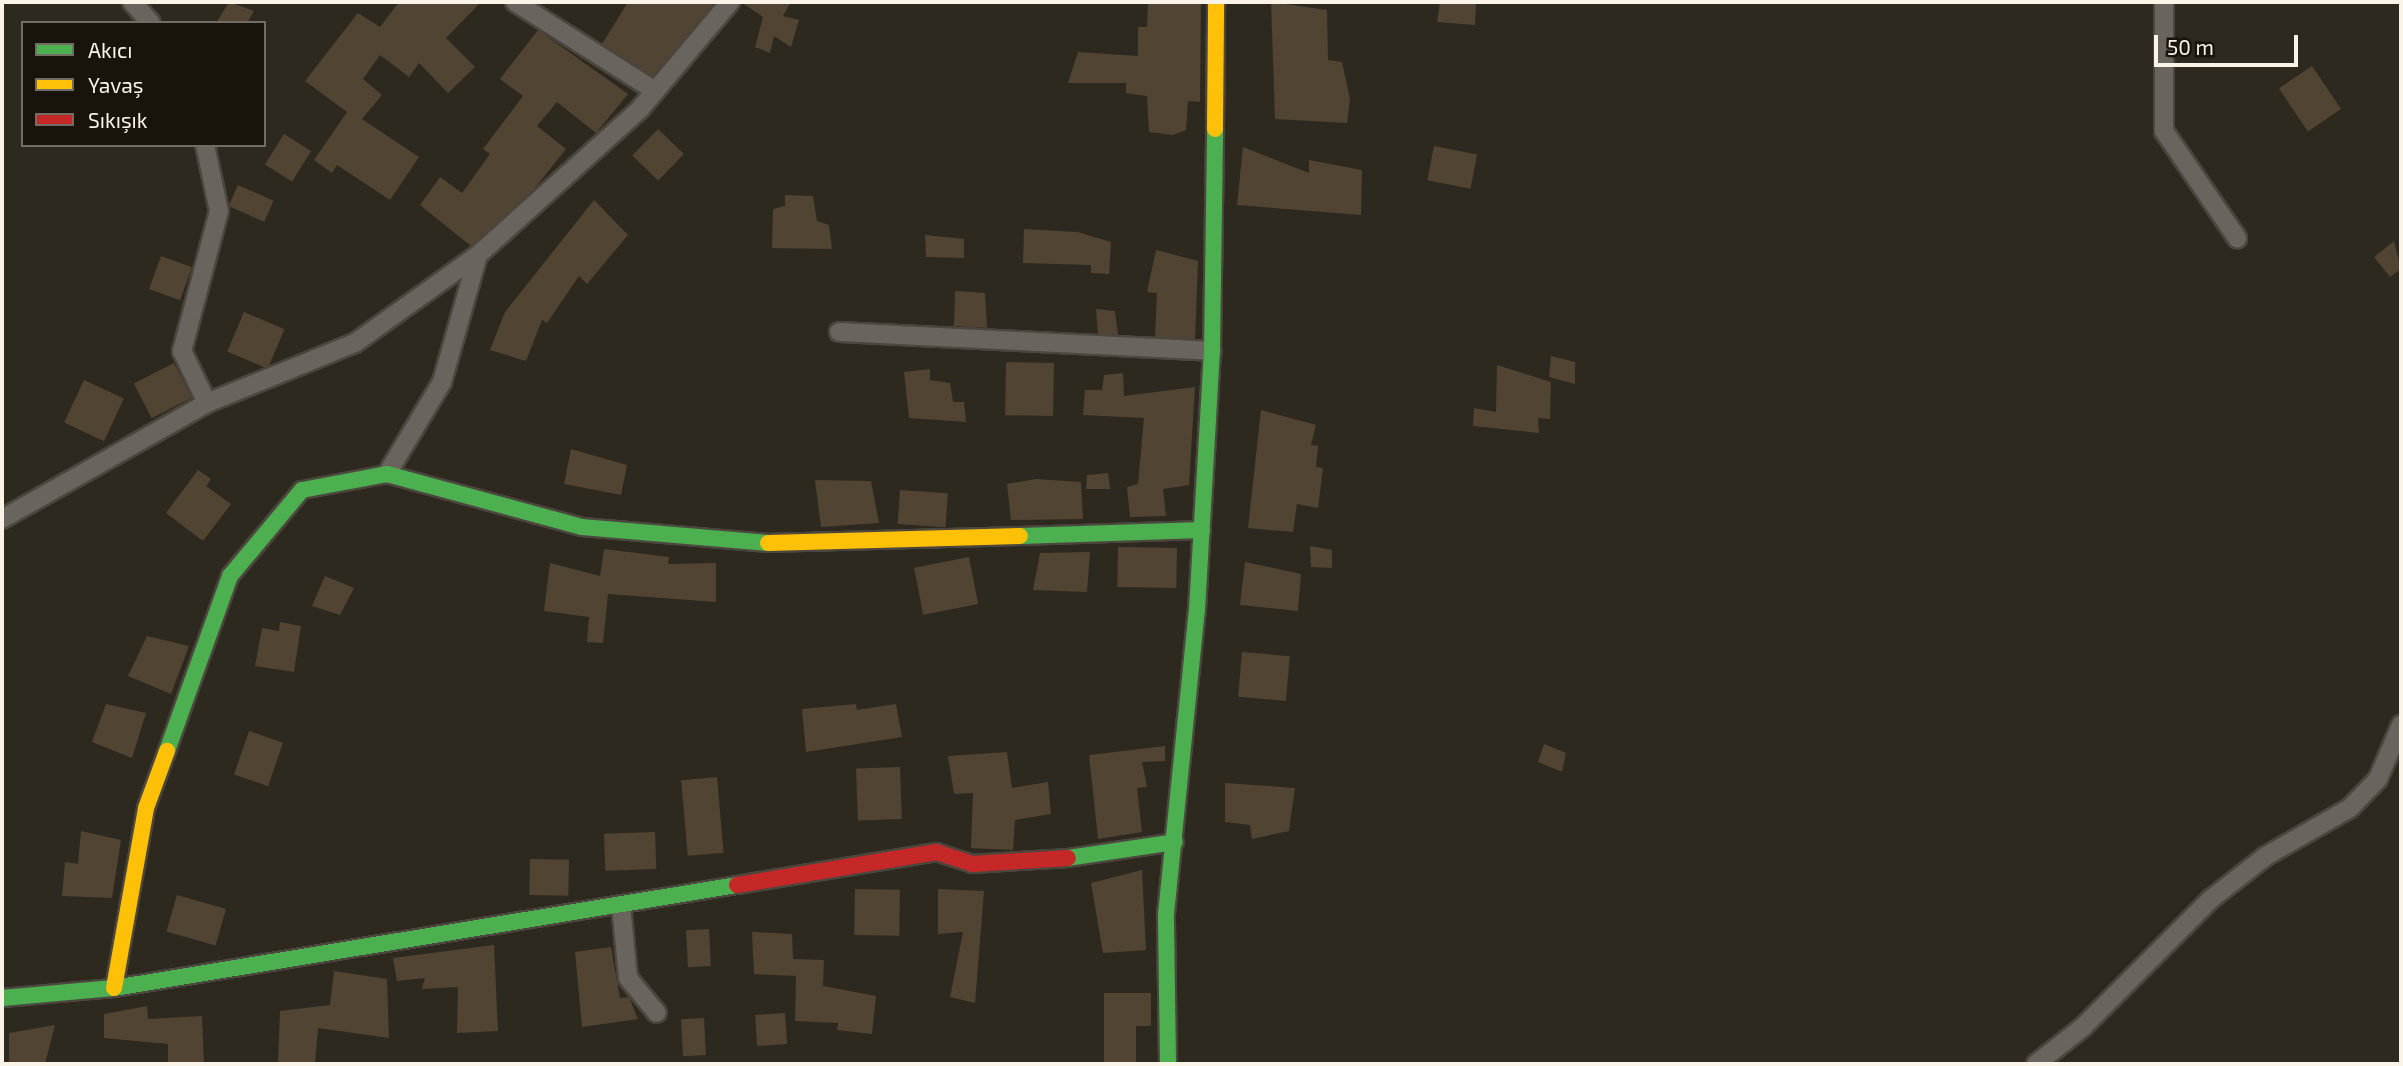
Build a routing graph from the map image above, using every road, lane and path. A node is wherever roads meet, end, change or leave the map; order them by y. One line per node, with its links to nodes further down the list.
1 (132, 2): 6 (street)
2 (515, 2): 7 (street)
3 (730, 2): 7 (street)
4 (1216, 2): 12 (street)
5 (2164, 2): 9 (street)
6 (149, 21)
7 (655, 91): 10 (street)
8 (205, 147): 13 (street)
9 (2237, 238)
10 (478, 255): 13 (street); 14 (street)
11 (839, 332): 12 (street)
12 (1212, 351): 16 (street)
13 (207, 402): 15 (street)
14 (387, 474): 16 (street); 20 (street)
15 (5, 513)
16 (1202, 530): 18 (street)
17 (2401, 725): 24 (street)
18 (1175, 842): 19 (street); 23 (street)
19 (621, 905): 20 (street); 22 (street)
20 (114, 988): 21 (street)
21 (2, 998)
22 (657, 1013)
23 (1168, 1064)
24 (2036, 1064)

